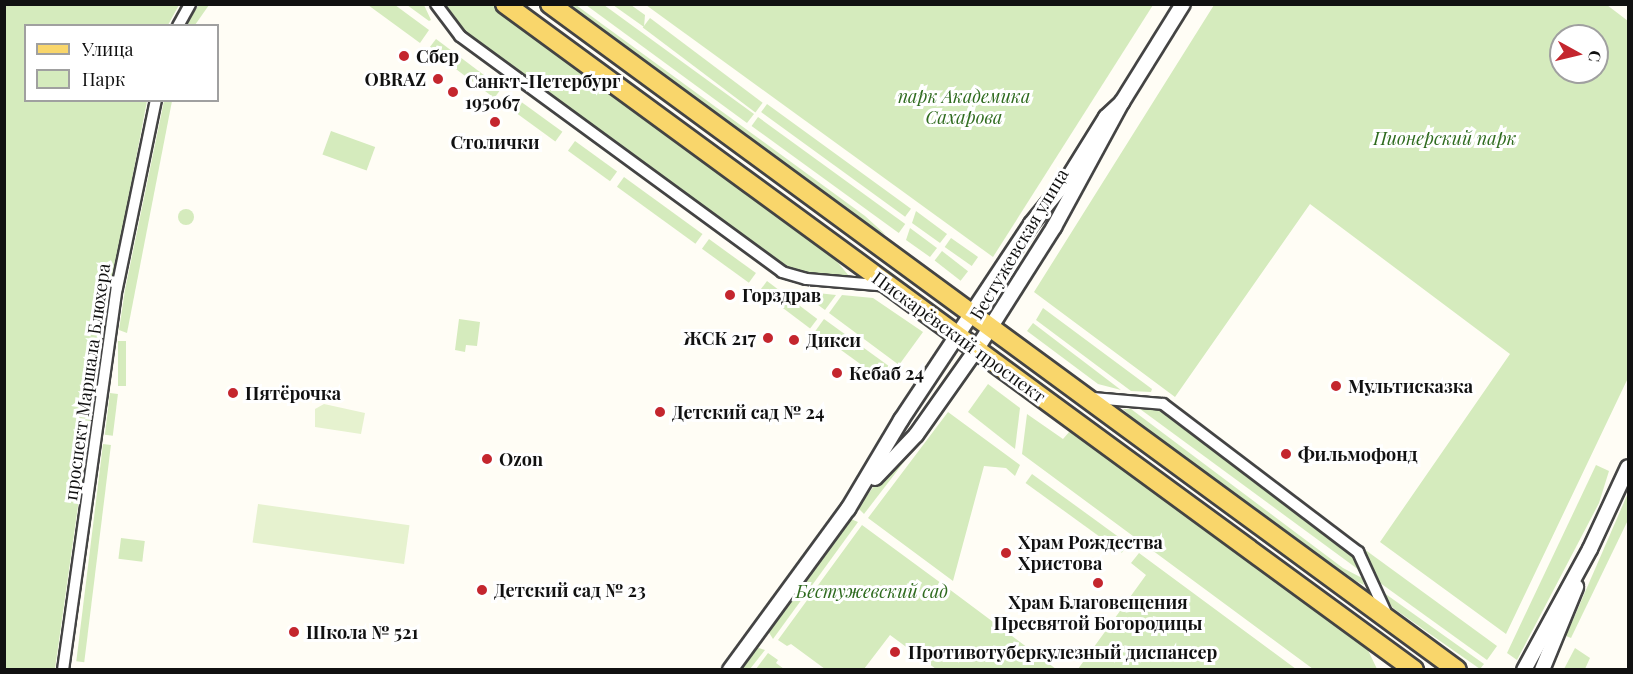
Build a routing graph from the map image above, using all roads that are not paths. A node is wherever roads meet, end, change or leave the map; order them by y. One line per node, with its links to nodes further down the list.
1 (190, 4): 6 (street)
2 (436, 4): 9 (street)
3 (504, 4): 9 (main road, Пискарёвский проспект)
4 (550, 4): 10 (main road, Пискарёвский проспект)
5 (1183, 4): 8 (street, Бестужевская улица)
6 (179, 24)
7 (156, 102): 19 (street, проспект Маршала Блюхера)
8 (1122, 102): 10 (street, Бестужевская улица); 11 (street, Бестужевская улица)
9 (888, 286): 12 (main road, Пискарёвский проспект)
10 (974, 314): 11 (main road, Пискарёвский проспект); 12 (street, Бестужевская улица)
11 (991, 327): 13 (street, Бестужевская улица); 14 (main road, Пискарёвский проспект)
12 (958, 337): 13 (main road, Пискарёвский проспект); 16 (street, Бестужевская улица)
13 (976, 350): 16 (street, Бестужевская улица); 21 (main road, Пискарёвский проспект)
14 (1089, 398): 18 (main road, Пискарёвский проспект); 18 (street)
15 (1629, 467): 17 (street)
16 (848, 509): 20 (street, Бестужевская улица)
17 (1590, 549): 23 (street); 24 (street)
18 (1391, 621): 22 (main road, Пискарёвский проспект)
19 (63, 669)
20 (730, 669)
21 (1414, 669)
22 (1457, 669)
23 (1524, 669)
24 (1542, 669)

